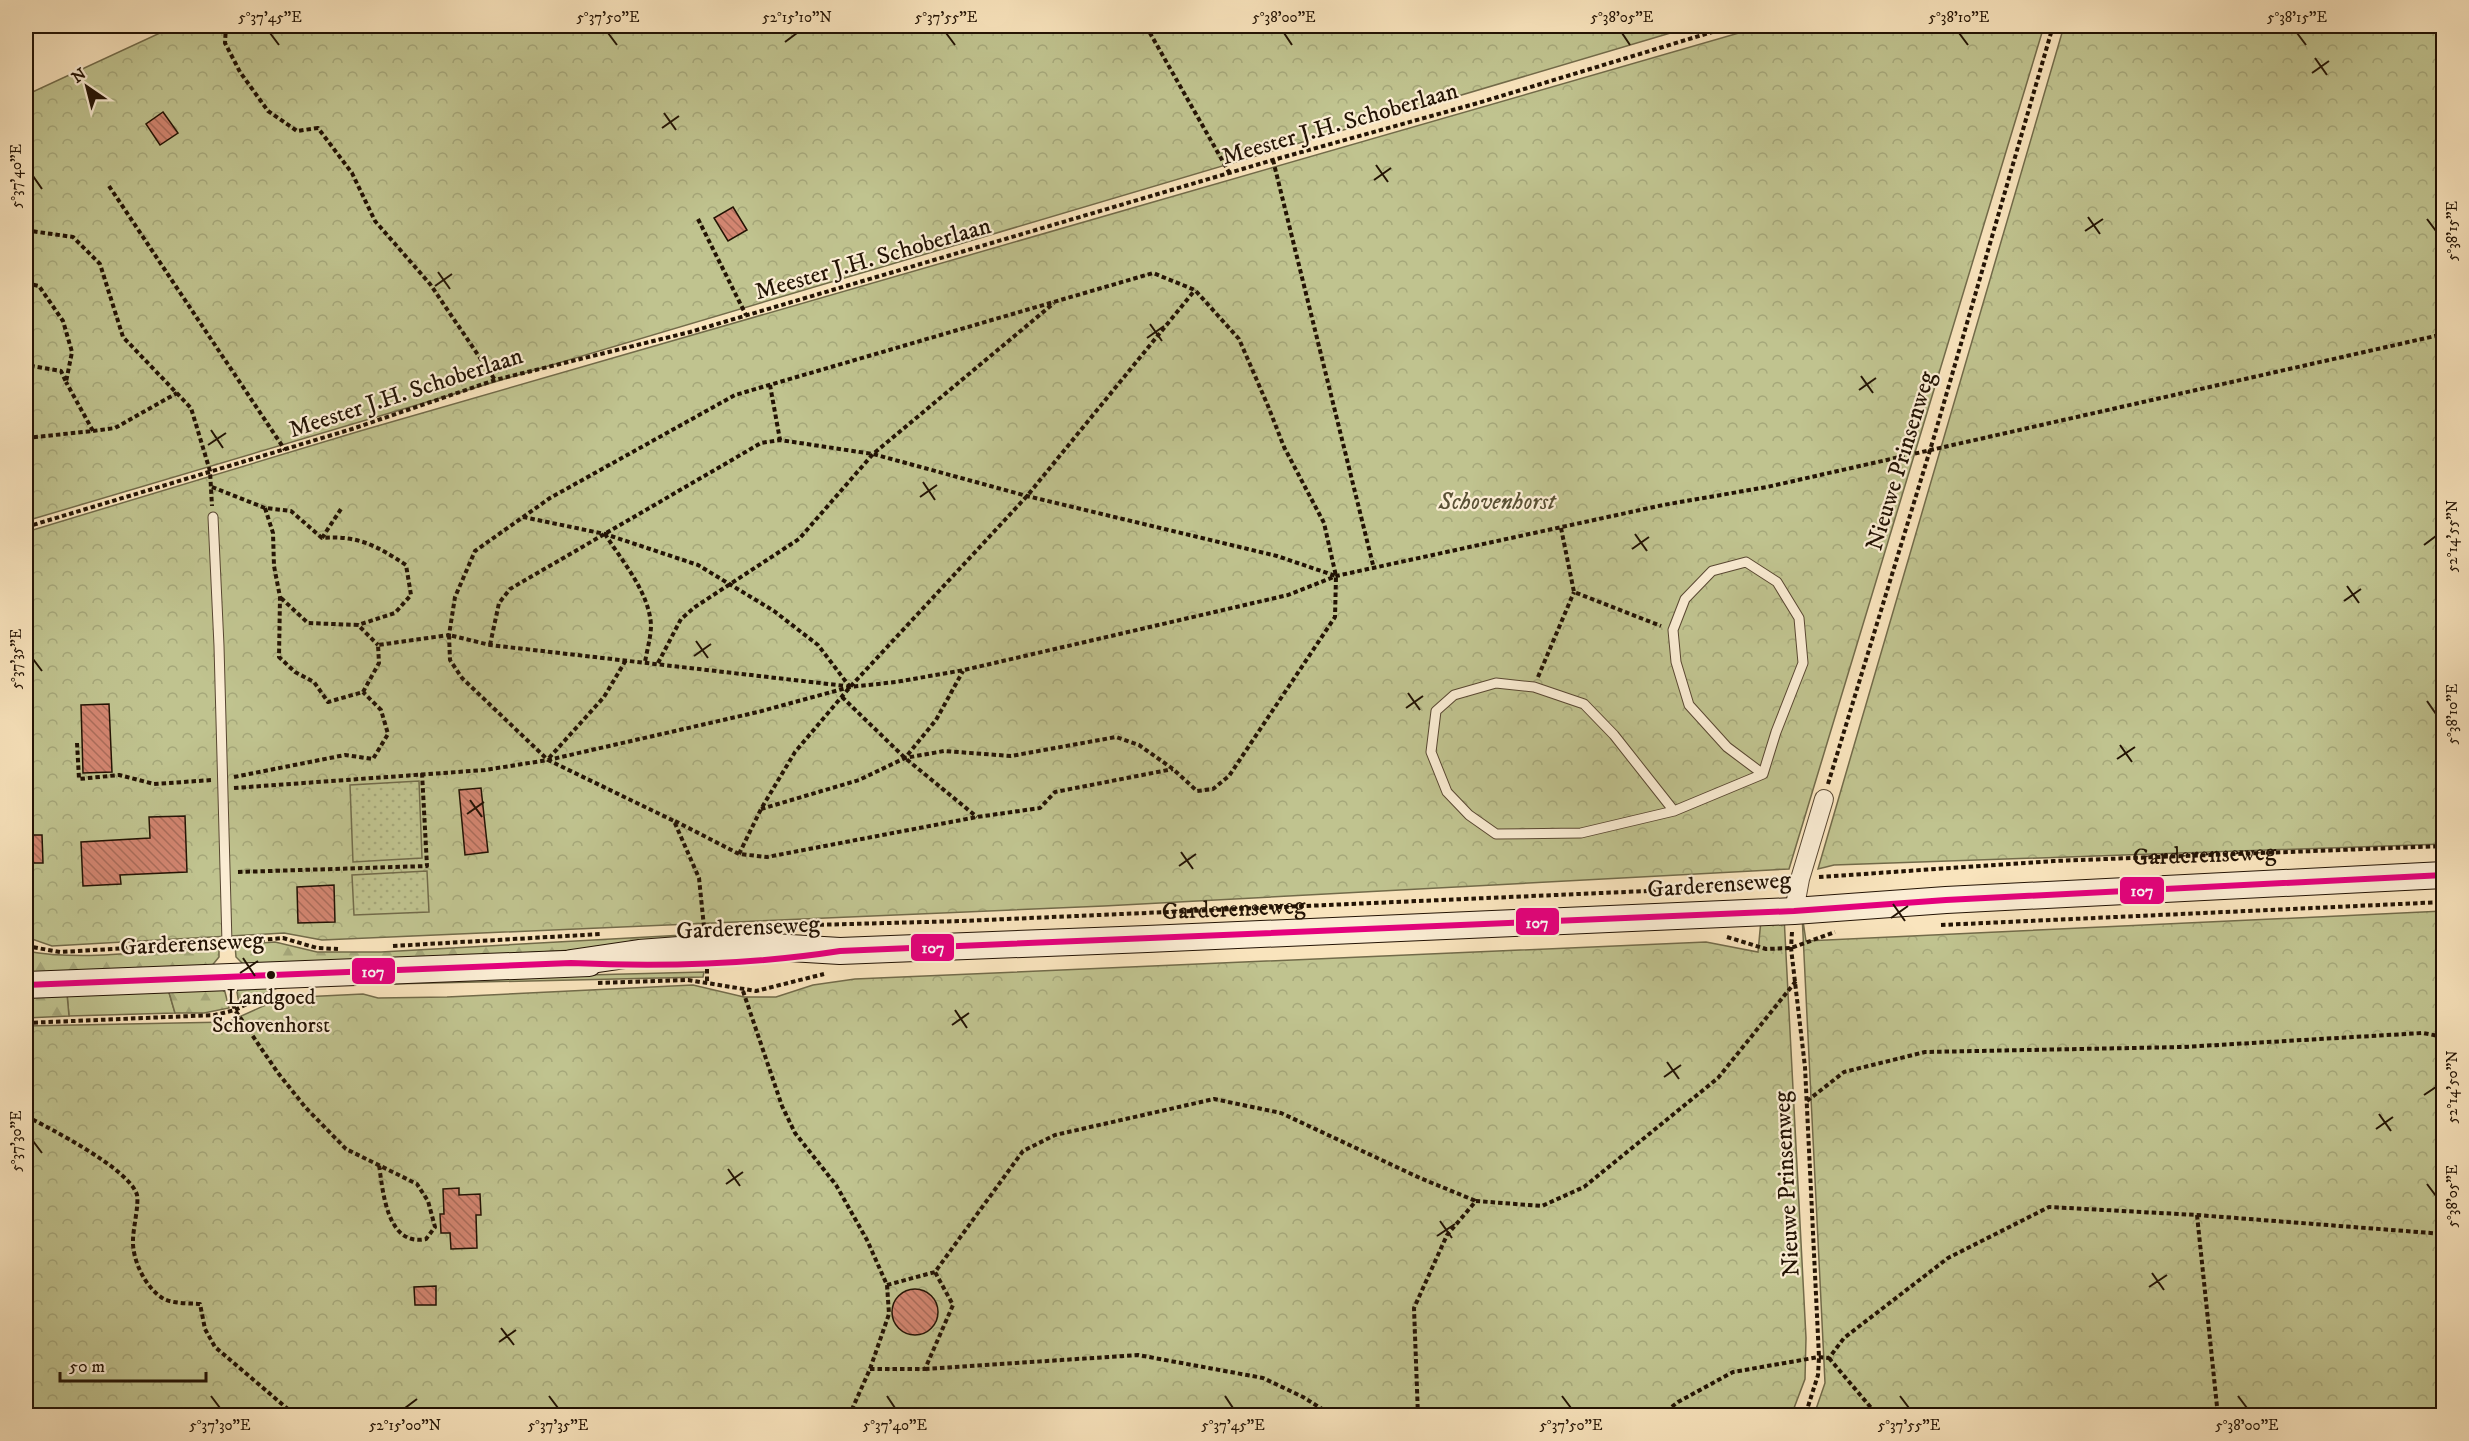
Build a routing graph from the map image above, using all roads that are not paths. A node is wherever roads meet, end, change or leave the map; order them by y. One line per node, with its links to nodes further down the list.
1 (213, 516): 7 (lane)
2 (1763, 774): 2 (lane); 4 (lane)
3 (1824, 799): 6 (street)
4 (1674, 811): 4 (lane)
5 (2444, 875): 6 (main road, Garderenseweg)
6 (1794, 911): 8 (main road, Garderenseweg)
7 (227, 943)
8 (26, 985)

